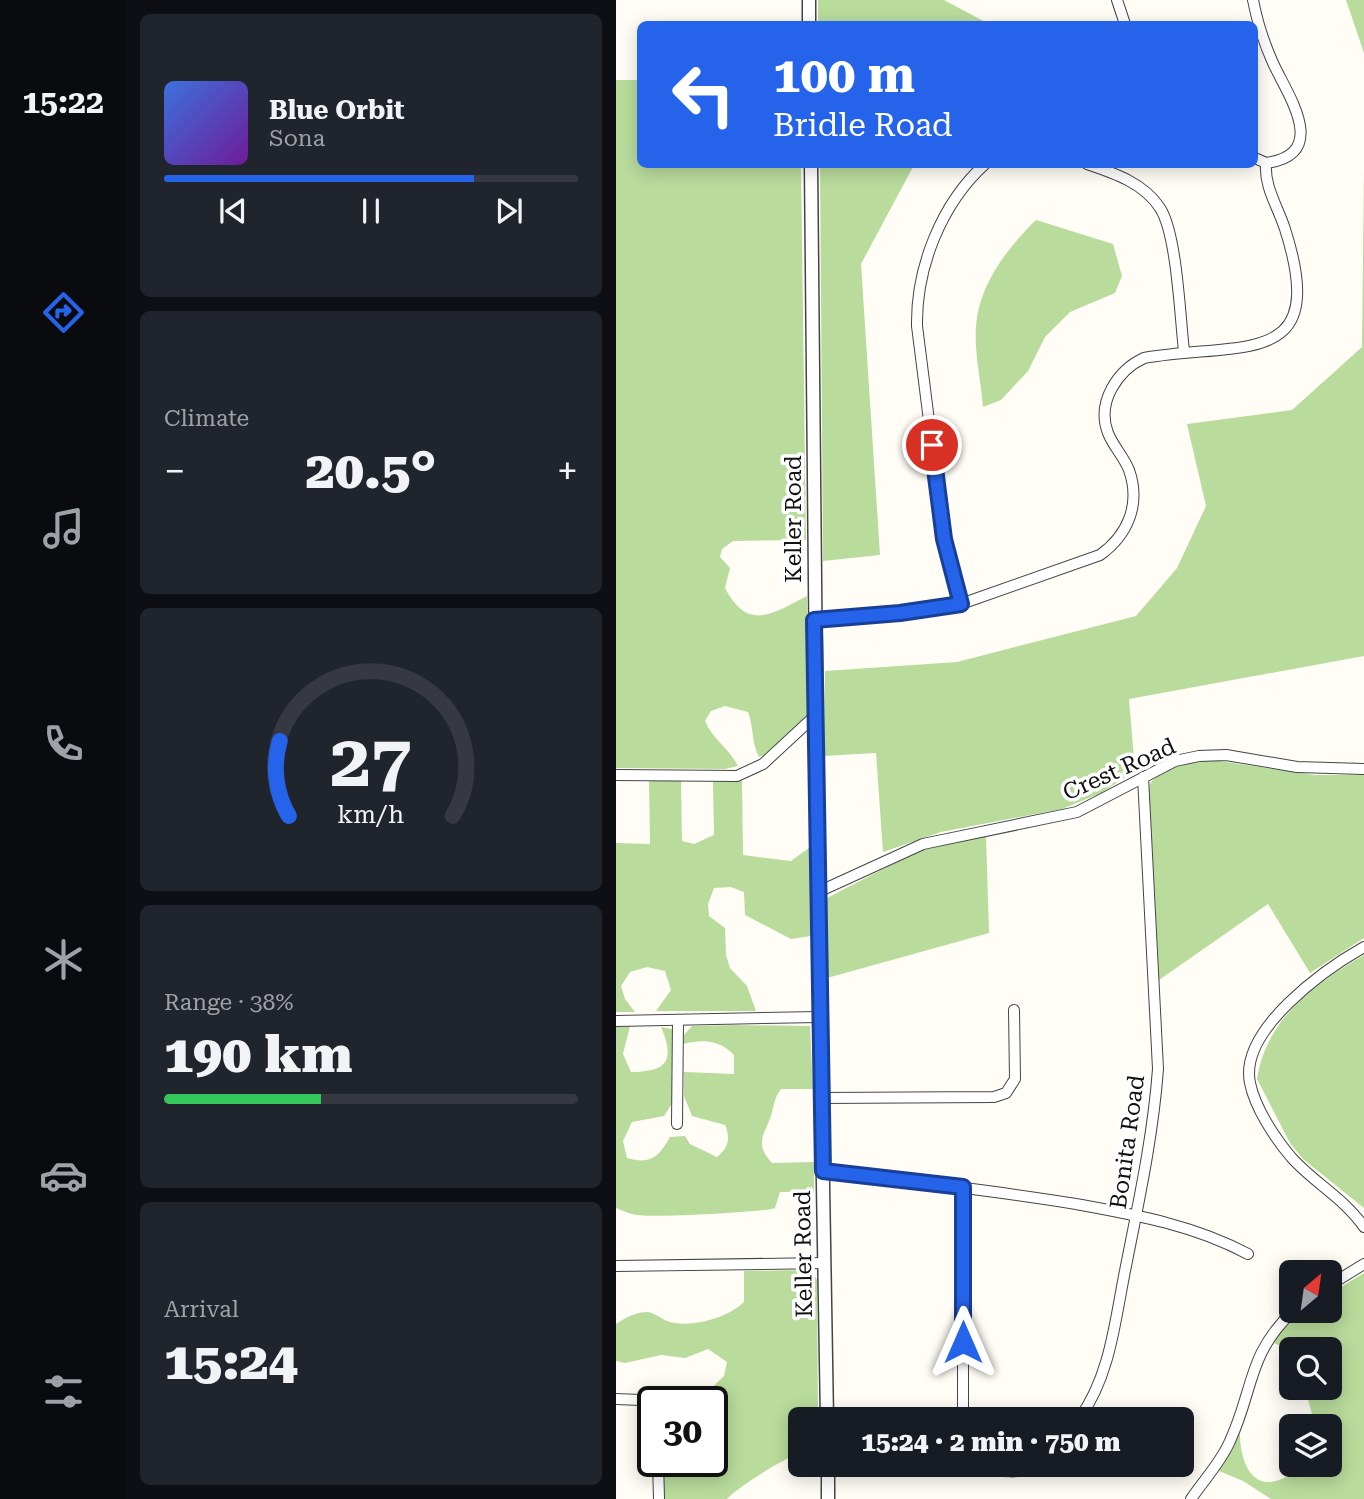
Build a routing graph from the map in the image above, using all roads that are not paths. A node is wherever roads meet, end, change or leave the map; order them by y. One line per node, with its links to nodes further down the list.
1 (809, 0): 4 (street)
2 (1117, 0): 5 (street)
3 (1253, 0): 7 (street)
4 (810, 21)
5 (1124, 21)
6 (1258, 159): 7 (street)
7 (1266, 163): 11 (street)
8 (811, 168): 13 (street, Keller Road)
9 (982, 168): 12 (street)
10 (1097, 168): 11 (street)
11 (1184, 351): 12 (street)
12 (961, 604): 13 (street)
13 (814, 620): 14 (street, Keller Road)
14 (818, 713): 16 (street); 18 (street, Keller Road)
15 (1364, 769): 17 (street, Crest Road)
16 (616, 775)
17 (1143, 777): 18 (street, Crest Road); 28 (street, Bonita Road)
18 (818, 892): 21 (street, Keller Road)
19 (1364, 947): 29 (street)
20 (1014, 1010): 24 (street)
21 (820, 1017): 23 (street); 24 (street, Keller Road)
22 (616, 1021): 23 (street)
23 (678, 1021): 25 (street)
24 (821, 1098): 26 (street, Keller Road)
25 (677, 1124)
26 (823, 1171): 27 (street); 31 (street, Keller Road)
27 (963, 1187): 28 (street); 39 (street)
28 (1136, 1215): 30 (street); 40 (street, Bonita Road)
29 (1364, 1227)
30 (1248, 1254)
31 (825, 1263): 33 (street); 38 (street, Keller Road)
32 (1364, 1264): 34 (street)
33 (616, 1266)
34 (1342, 1277)
35 (1282, 1323): 45 (street)
36 (616, 1399): 37 (street)
37 (637, 1400)
38 (827, 1407)
39 (963, 1407)
40 (1086, 1407)
41 (658, 1477): 43 (street)
42 (828, 1477): 44 (street)
43 (659, 1499)
44 (828, 1499)
45 (1191, 1499)

